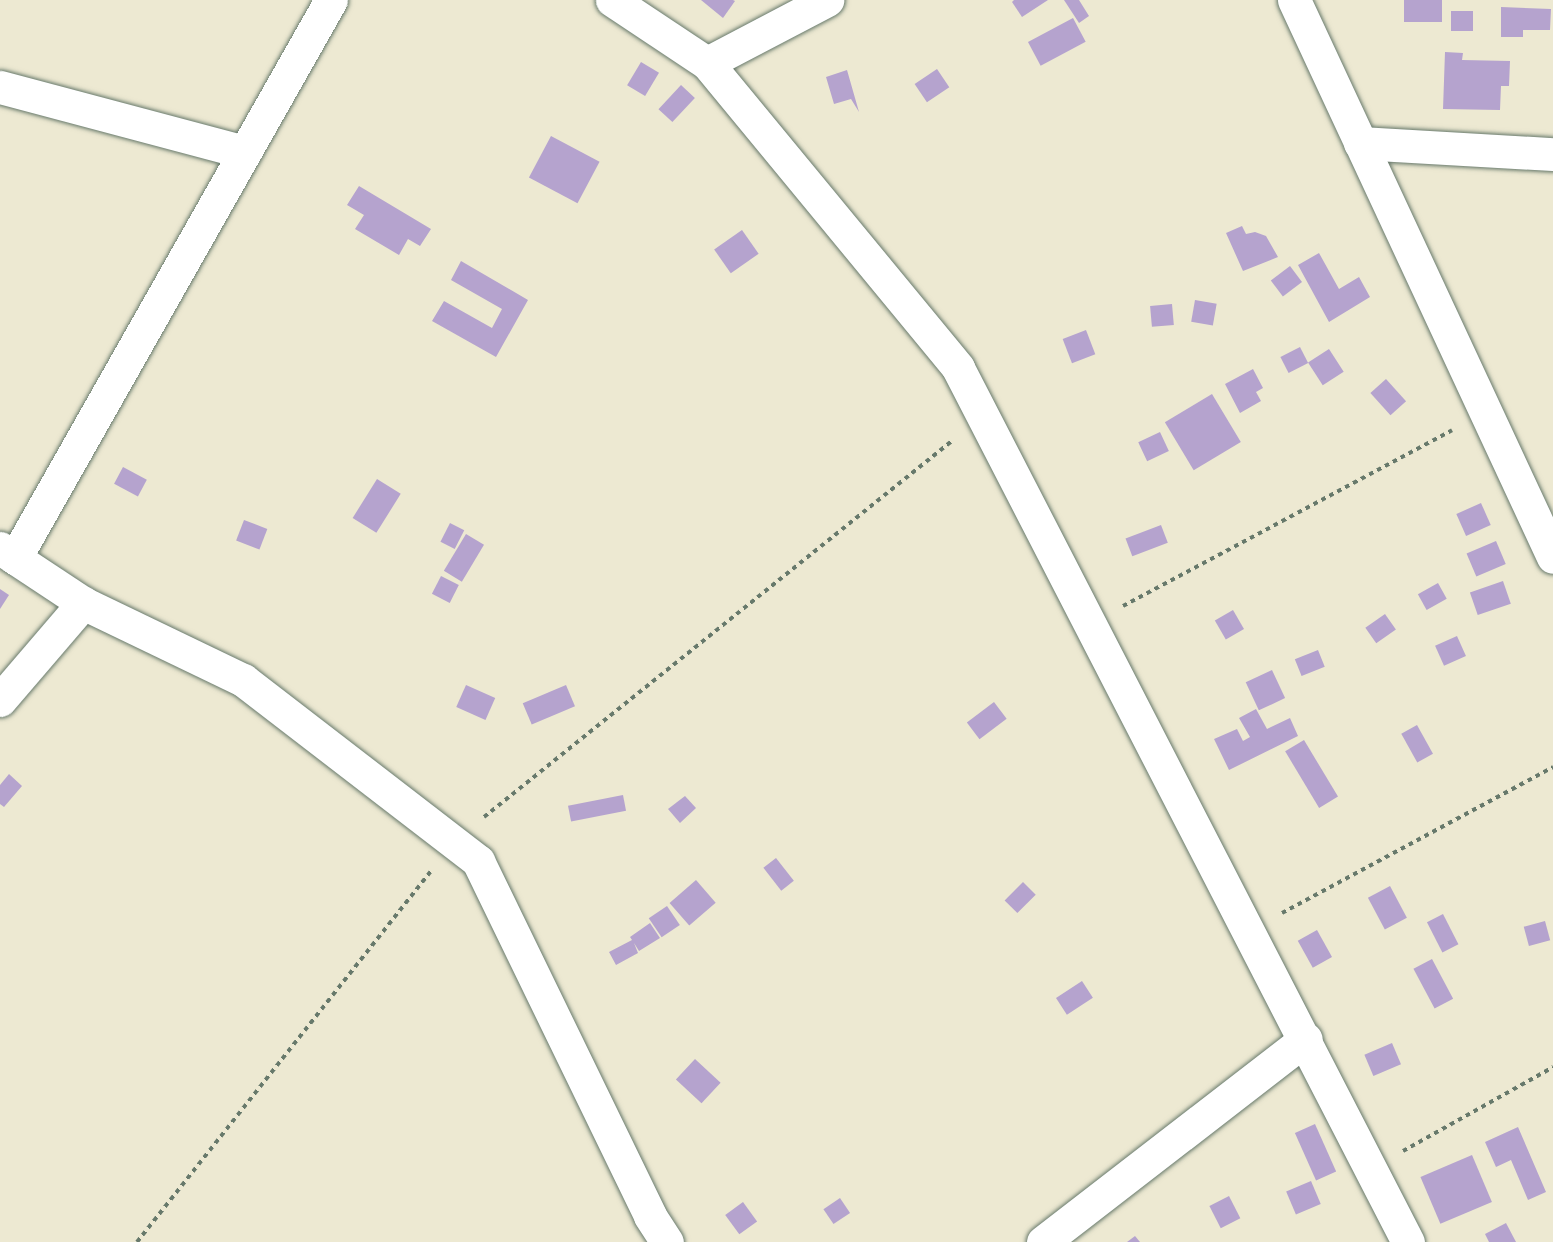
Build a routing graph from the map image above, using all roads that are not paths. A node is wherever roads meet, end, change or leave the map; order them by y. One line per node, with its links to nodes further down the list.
1 (331, 0): 8 (street)
2 (612, 0): 5 (street)
3 (827, 0): 5 (street)
4 (1294, 0): 7 (street)
5 (707, 63): 14 (street)
6 (0, 87): 8 (street)
7 (1360, 143): 9 (street); 11 (street)
8 (245, 152): 10 (street)
9 (1553, 154)
10 (8, 553): 12 (street)
11 (1553, 557)
12 (83, 603): 13 (street); 16 (street)
13 (0, 700)
14 (1306, 1039): 15 (street); 17 (street)
15 (1054, 1239)
16 (667, 1242)
17 (1408, 1242)

